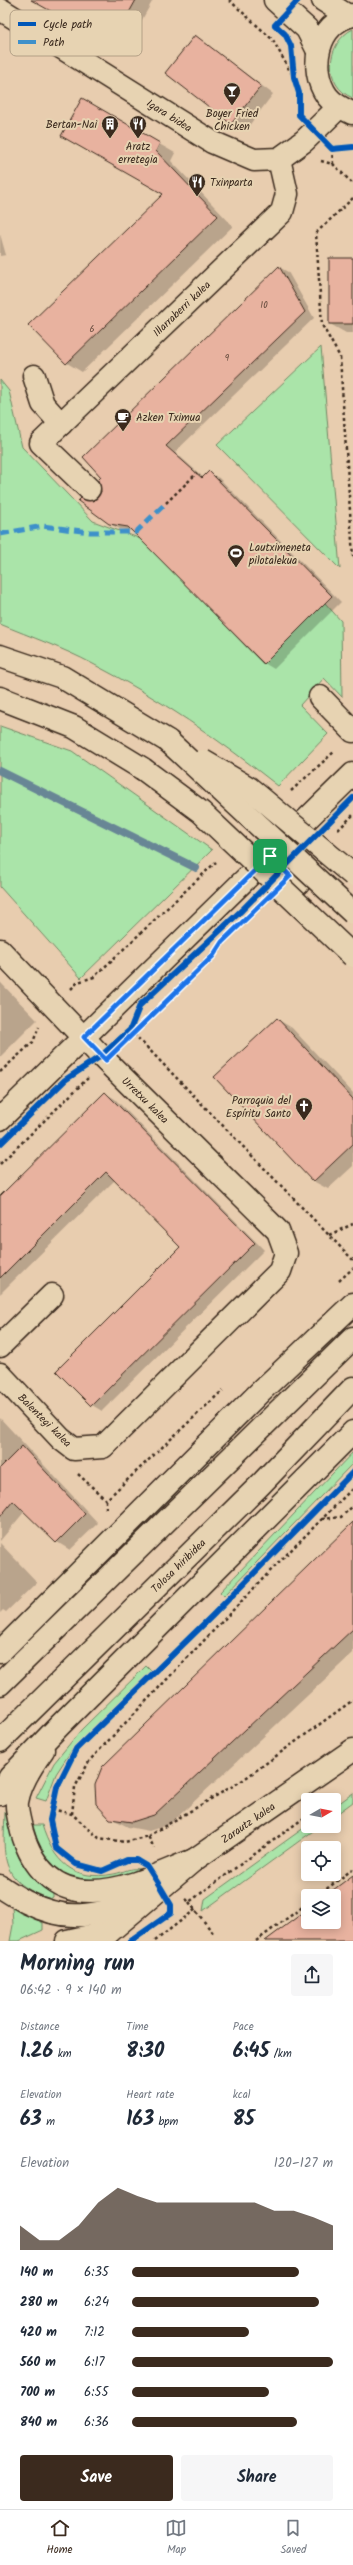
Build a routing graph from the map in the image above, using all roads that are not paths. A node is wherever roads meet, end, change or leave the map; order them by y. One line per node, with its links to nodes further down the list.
1 (275, 0): 6 (main road)
2 (323, 0): 5 (main road)
3 (0, 9): 4 (main road, Igara bidea)
4 (10, 15)
5 (351, 16): 6 (main road)
6 (318, 51): 8 (main road)
7 (75, 56): 9 (main road, Igara bidea)
8 (346, 111): 9 (main road)
9 (279, 159): 11 (main road, Illarraberri kalea)
10 (34, 376): 11 (main road)
11 (61, 424): 12 (main road, Illarraberri kalea)
12 (90, 489)
13 (0, 656): 17 (main road)
14 (320, 697): 16 (main road)
15 (0, 698): 24 (main road, bridge)
16 (353, 731)
17 (168, 741): 20 (main road, bridge); 22 (main road, bridge)
18 (353, 774): 19 (main road)
19 (270, 856): 21 (main road); 25 (main road)
20 (353, 875)
21 (294, 880)
22 (353, 913)
23 (0, 950): 25 (main road, Urretxu kalea)
24 (353, 956)
25 (84, 1037): 26 (main road); 34 (main road, Urretxu kalea)
26 (0, 1119)
27 (52, 1295): 30 (main road)
28 (353, 1304): 35 (main road)
29 (353, 1338): 36 (main road)
30 (0, 1346)
31 (0, 1374): 34 (main road, Balentegi kalea)
32 (353, 1388): 38 (main road, Tolosa hiribidea)
33 (353, 1432): 37 (main road)
34 (74, 1449)
35 (0, 1652)
36 (0, 1684)
37 (60, 1724): 40 (main road); 41 (main road)
38 (0, 1741)
39 (353, 1750): 41 (main road, Zarautz kalea)
40 (0, 1794)
41 (194, 1860): 43 (main road, Zarautz kalea)
42 (0, 1886): 43 (main road)
43 (146, 1900): 44 (main road, Zarautz kalea)
44 (105, 1936): 45 (main road)
45 (67, 1941)

